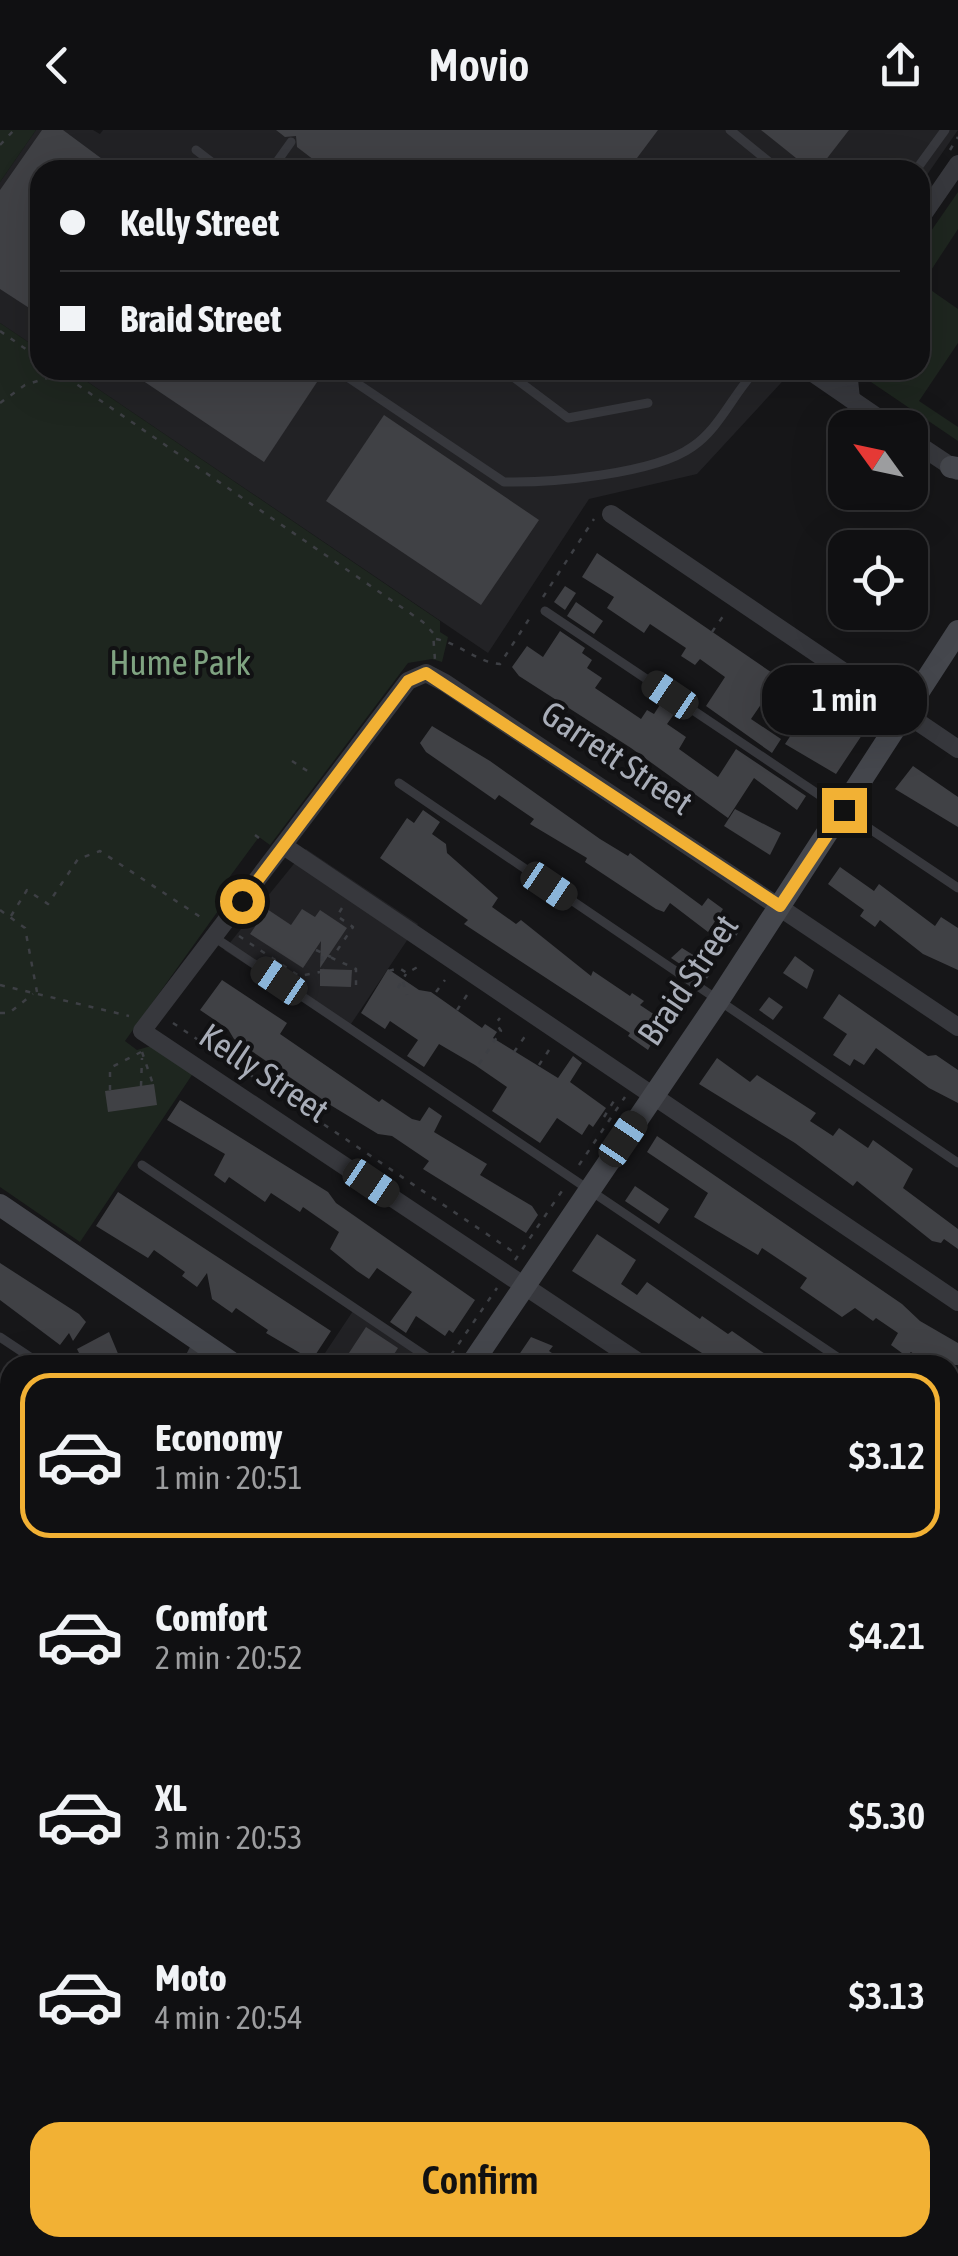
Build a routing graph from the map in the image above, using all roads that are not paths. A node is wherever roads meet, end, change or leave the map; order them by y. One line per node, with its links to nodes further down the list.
1 (730, 130): 7 (lane)
2 (945, 130): 8 (lane)
3 (291, 142): 6 (lane)
4 (196, 150): 5 (lane)
5 (209, 160)
6 (278, 160)
7 (763, 160)
8 (923, 160)
9 (958, 164): 10 (street)
10 (930, 205)
11 (352, 380): 13 (lane)
12 (517, 380): 17 (lane)
13 (748, 380)
14 (823, 380): 16 (street)
15 (849, 380): 16 (street)
16 (852, 399): 18 (street)
17 (648, 403)
18 (868, 410)
19 (928, 451): 20 (street)
20 (956, 469)
21 (611, 514): 24 (street)
22 (545, 611): 27 (lane)
23 (958, 631): 24 (main road, Braid Street)
24 (906, 714): 25 (street); 27 (main road, Braid Street)
25 (958, 749)
26 (399, 783): 32 (lane)
27 (844, 810): 29 (lane); 30 (main road, Braid Street)
28 (284, 846): 30 (street, Garrett Street); 31 (street, Kelly Street); 34 (street)
29 (958, 888)
30 (780, 906): 32 (main road, Braid Street); 33 (street, Garrett Street)
31 (212, 931): 37 (lane); 39 (street, Kelly Street)
32 (710, 992): 34 (main road, Braid Street); 36 (lane)
33 (958, 1027)
34 (652, 1095): 37 (main road, Braid Street); 40 (street)
35 (142, 1164): 46 (lane)
36 (958, 1164)
37 (590, 1188): 39 (main road, Braid Street); 49 (lane)
38 (0, 1204): 42 (main road)
39 (525, 1285): 47 (main road, Braid Street); 48 (street, Kelly Street)
40 (958, 1302)
41 (0, 1337): 43 (lane)
42 (202, 1342): 44 (street); 45 (main road)
43 (27, 1355)
44 (196, 1355)
45 (220, 1355)
46 (426, 1355)
47 (478, 1355)
48 (628, 1355)
49 (834, 1355)

